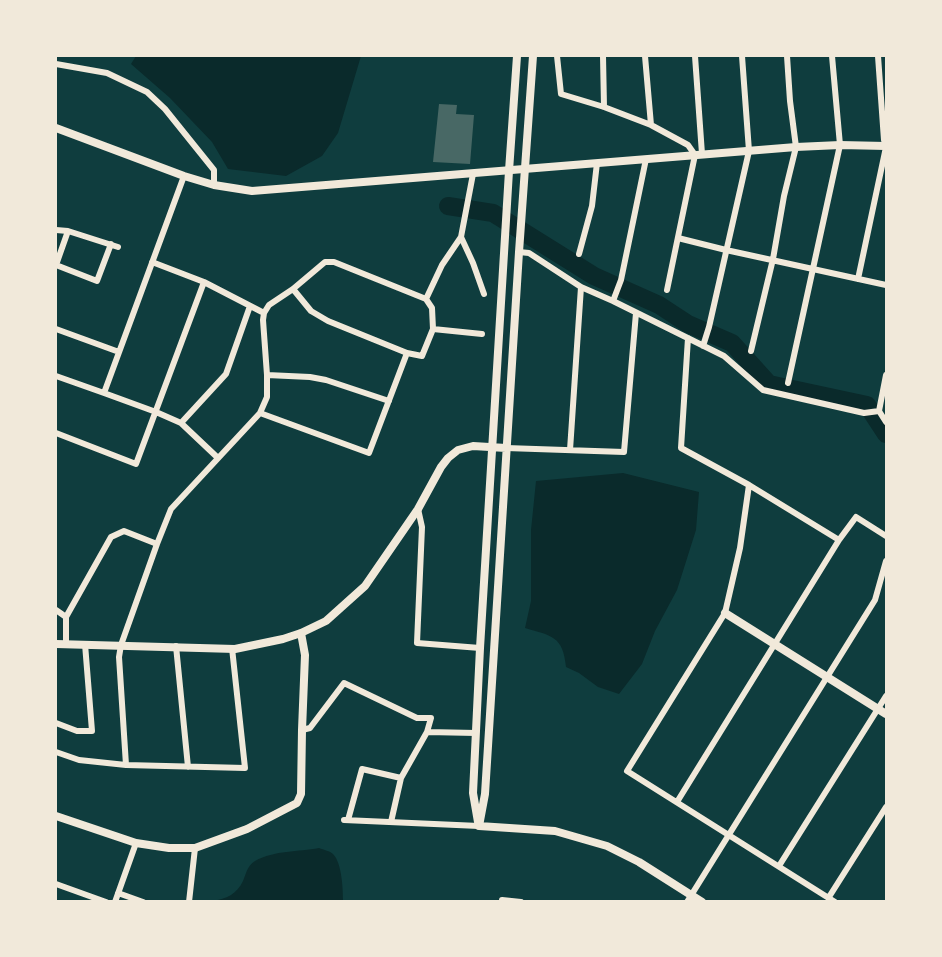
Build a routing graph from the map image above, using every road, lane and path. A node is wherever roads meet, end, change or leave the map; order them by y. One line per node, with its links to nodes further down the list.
1 (518, 56): 23 (street)
2 (533, 56): 22 (street)
3 (557, 56): 12 (street)
4 (603, 56): 12 (street)
5 (645, 56): 13 (street)
6 (695, 56): 19 (street)
7 (742, 56): 18 (street)
8 (787, 56): 17 (street)
9 (832, 56): 15 (street)
10 (878, 56): 16 (street)
11 (56, 64): 26 (street)
12 (604, 107): 13 (street)
13 (651, 125): 19 (street)
14 (56, 128): 25 (main road)
15 (840, 145): 16 (main road); 17 (main road); 38 (street)
16 (886, 146): 39 (street)
17 (796, 147): 18 (main road); 36 (street)
18 (749, 151): 19 (main road); 33 (street)
19 (699, 155): 20 (main road); 30 (street)
20 (646, 159): 21 (main road); 47 (street)
21 (597, 163): 22 (main road); 35 (street)
22 (525, 169): 23 (main road); 34 (street)
23 (509, 171): 24 (main road); 71 (street)
24 (473, 174): 26 (main road); 29 (street)
25 (184, 177): 26 (main road); 37 (street)
26 (214, 185)
27 (56, 230): 28 (street)
28 (68, 231): 31 (street); 31 (street)
29 (461, 237): 45 (street); 46 (street)
30 (678, 237): 33 (street); 44 (street)
31 (111, 244): 32 (street)
32 (118, 247)
33 (726, 250): 36 (street); 55 (street)
34 (519, 252): 42 (street); 72 (street)
35 (579, 254)
36 (773, 259): 38 (street); 57 (street)
37 (152, 262): 40 (street); 56 (street)
38 (814, 269): 39 (street); 62 (street)
39 (858, 279): 41 (street)
40 (204, 282): 48 (street); 66 (street)
41 (886, 285)
42 (581, 287): 47 (street); 73 (street)
43 (293, 289): 46 (street); 49 (street); 58 (street)
44 (667, 290)
45 (484, 294)
46 (426, 299): 52 (street)
47 (613, 301): 50 (street)
48 (250, 306): 49 (street); 69 (street)
49 (264, 313): 59 (street)
50 (636, 313): 54 (street); 73 (street)
51 (56, 329): 56 (street)
52 (433, 329): 53 (street); 58 (street)
53 (482, 334)
54 (688, 338): 55 (street); 75 (street)
55 (703, 346): 65 (street)
56 (119, 351): 63 (street)
57 (751, 351)
58 (407, 353): 64 (street)
59 (267, 375): 64 (street); 67 (street)
60 (886, 375): 65 (street)
61 (56, 378): 63 (street)
62 (788, 383)
63 (104, 393): 66 (street)
64 (389, 401): 67 (street)
65 (879, 411): 68 (street)
66 (156, 412): 69 (street); 70 (street)
67 (260, 413): 74 (street)
68 (886, 422)
69 (181, 423): 74 (street)
70 (56, 433)
71 (493, 447): 72 (street); 76 (street); 93 (street)
72 (506, 448): 73 (street); 110 (street)
73 (570, 450)
74 (218, 458): 79 (street)
75 (749, 485): 78 (street); 83 (street)
76 (418, 509): 85 (street); 93 (street)
77 (886, 536): 78 (street)
78 (839, 540): 89 (street)
79 (157, 544): 84 (street); 90 (street)
80 (886, 561): 81 (street)
81 (883, 585): 94 (street)
82 (56, 610): 84 (street)
83 (725, 613): 89 (street); 106 (street)
84 (66, 617): 87 (street)
85 (301, 633): 92 (street); 99 (street)
86 (56, 644): 87 (street)
87 (66, 644): 88 (street)
88 (86, 644): 90 (street); 98 (street)
89 (774, 644): 94 (street); 106 (street)
90 (121, 645): 91 (street); 103 (street)
91 (176, 646): 92 (street); 104 (street)
92 (232, 648): 104 (street)
93 (480, 648): 101 (street)
94 (828, 677): 96 (street); 111 (street)
95 (886, 696): 96 (street)
96 (879, 709): 97 (street); 114 (street)
97 (886, 714)
98 (56, 723)
99 (302, 730): 100 (street); 113 (street)
100 (427, 732): 101 (street); 105 (street)
101 (476, 733): 110 (street)
102 (56, 752): 103 (street)
103 (126, 765): 104 (street)
104 (188, 767)
105 (402, 778): 109 (street); 109 (street)
106 (677, 802): 111 (street)
107 (886, 807): 118 (street)
108 (56, 816): 112 (street)
109 (391, 822): 110 (street)
110 (479, 826): 117 (street)
111 (729, 835): 114 (street); 117 (street)
112 (136, 843): 113 (street); 116 (street)
113 (195, 848): 122 (street)
114 (779, 866): 118 (street)
115 (56, 884): 119 (street)
116 (118, 893): 120 (street); 121 (street)
117 (689, 898): 125 (street)
118 (832, 899)
119 (106, 902)
120 (115, 902)
121 (143, 902)
122 (189, 902)
123 (502, 902): 124 (street)
124 (522, 902)
125 (702, 902)

